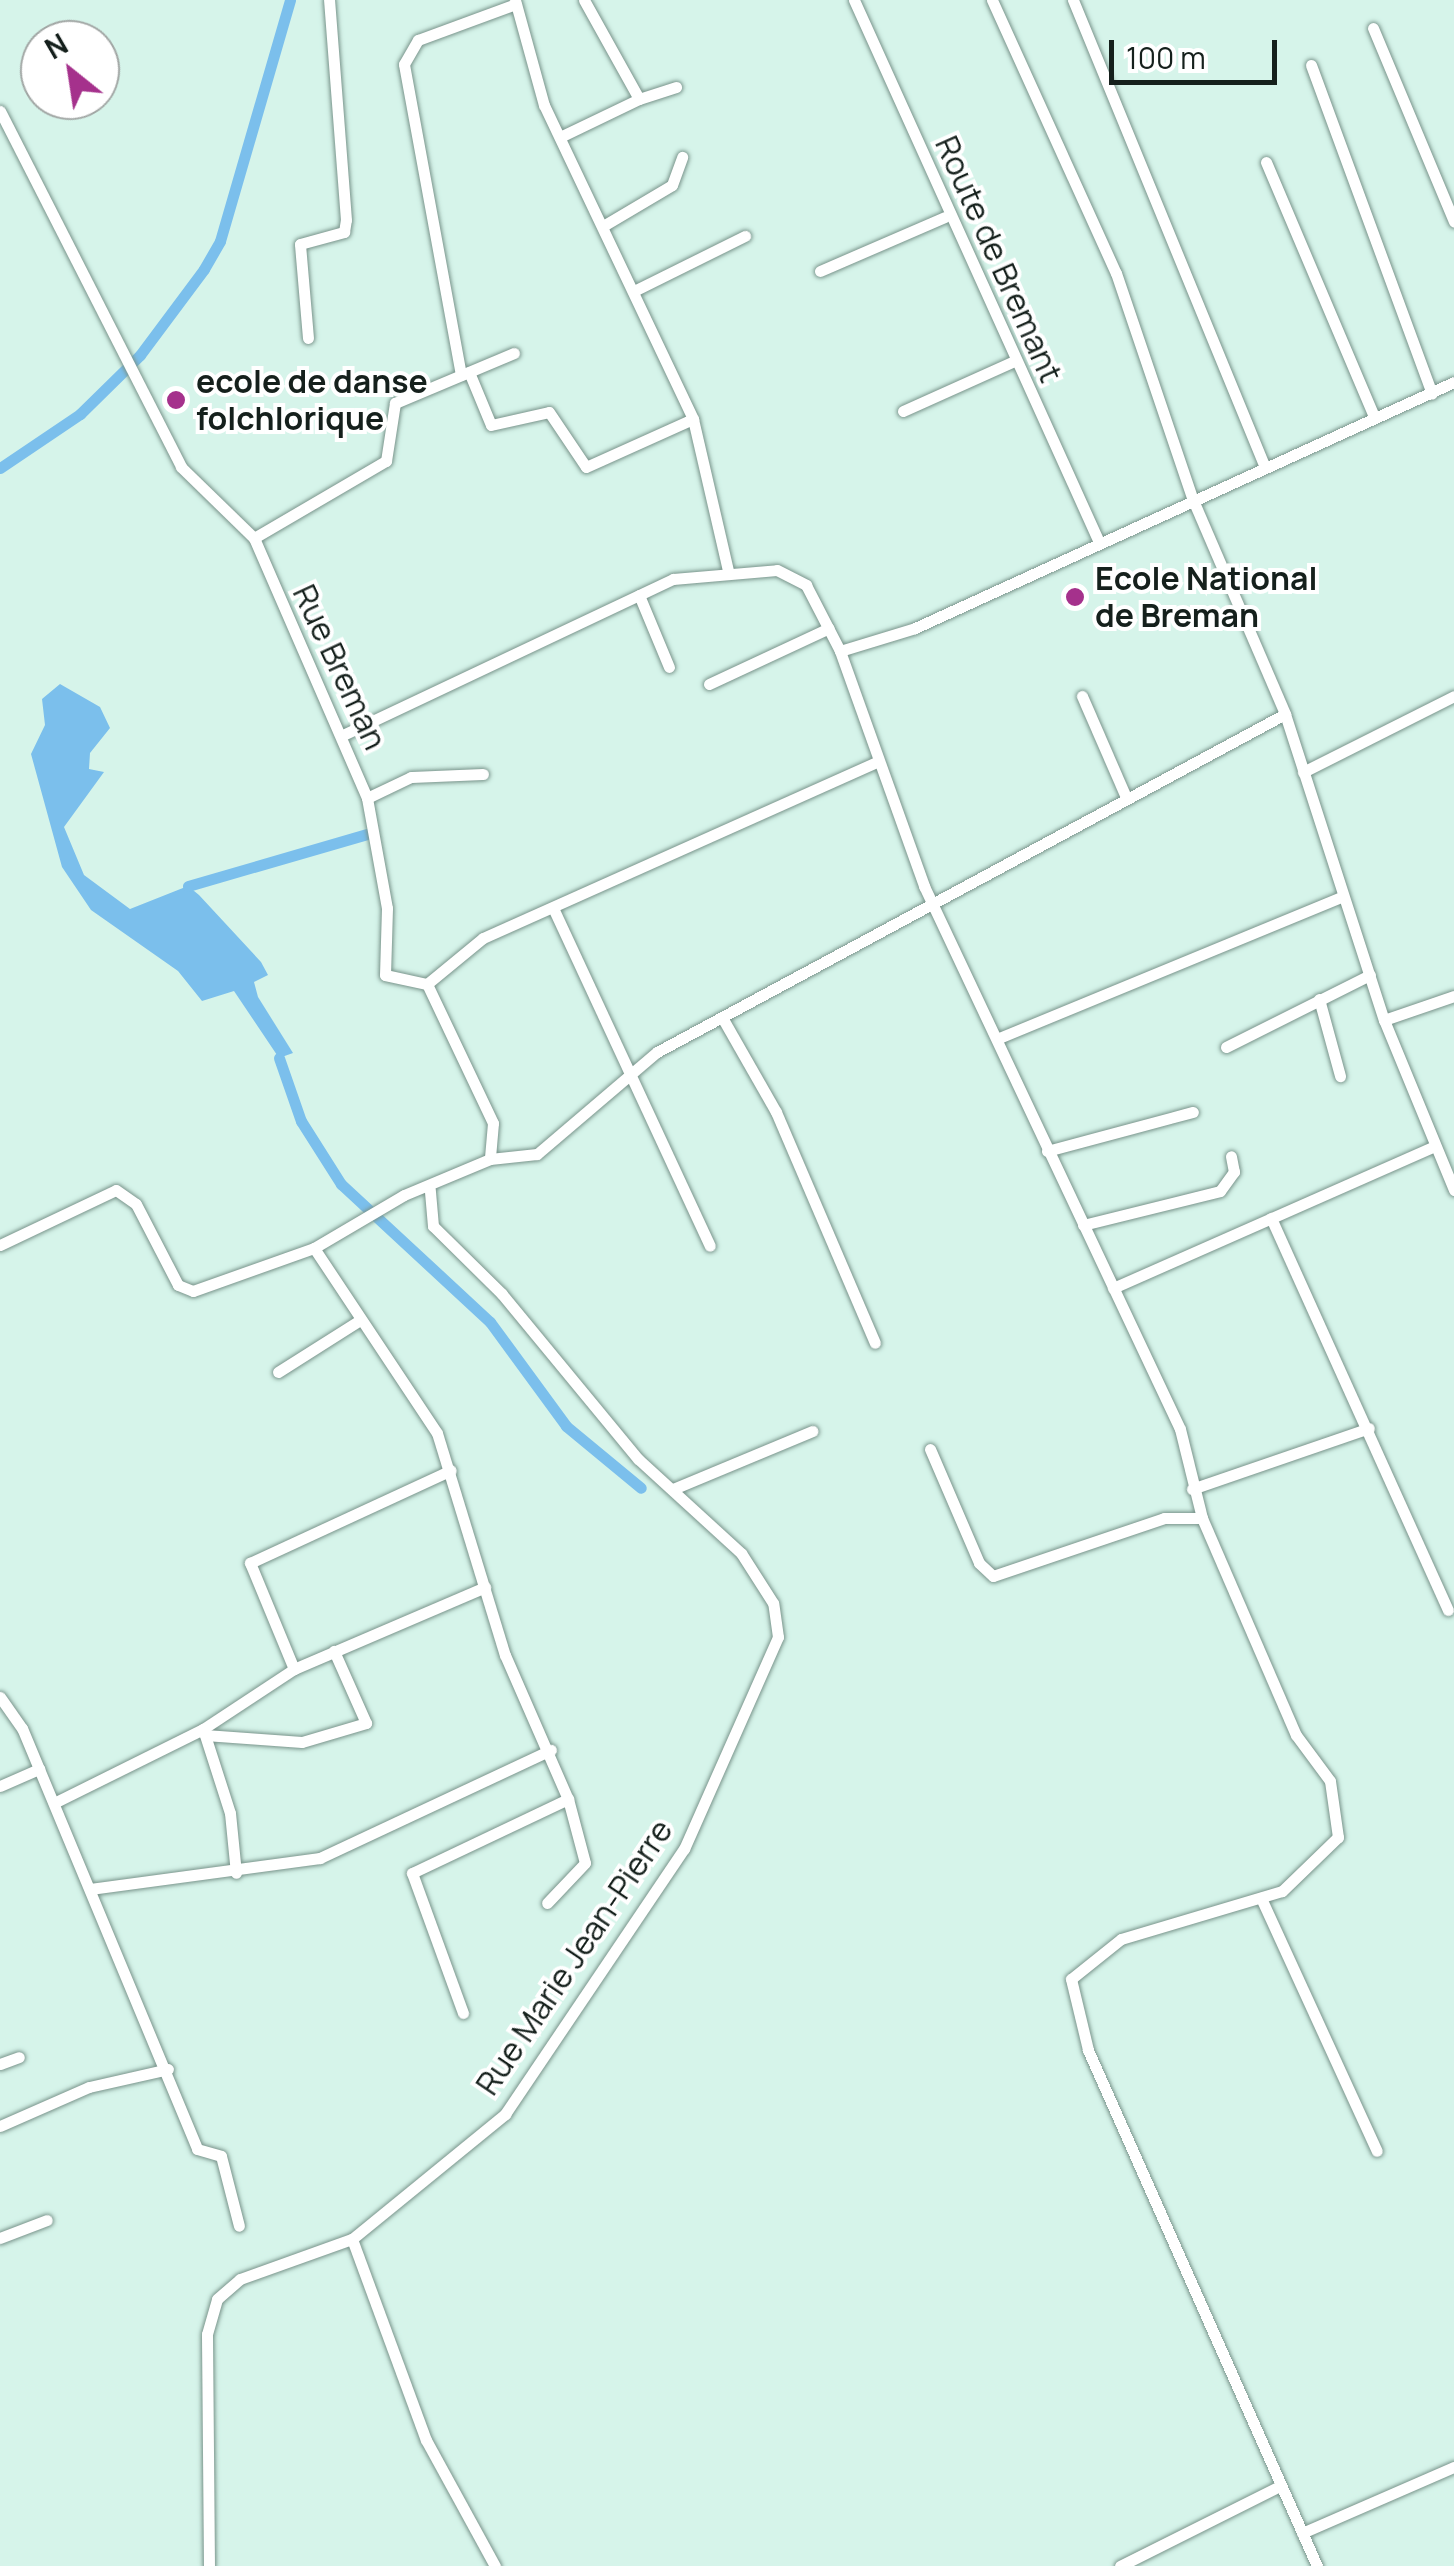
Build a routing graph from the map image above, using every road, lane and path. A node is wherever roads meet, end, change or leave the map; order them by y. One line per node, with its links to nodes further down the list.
1 (328, 0): 21 (street)
2 (584, 0): 10 (street)
3 (854, 0): 15 (street, Route de Bremant)
4 (992, 0): 31 (street)
5 (1073, 0): 30 (street)
6 (516, 2): 12 (street); 24 (street)
7 (1374, 28): 16 (street)
8 (1311, 65): 26 (street)
9 (676, 88): 10 (street)
10 (639, 99): 12 (street)
11 (0, 111): 32 (street, Rue Breman)
12 (560, 137): 17 (street)
13 (682, 157): 17 (street)
14 (1266, 162): 28 (street)
15 (946, 217): 19 (street); 23 (street, Route de Bremant)
16 (1454, 222)
17 (603, 226): 20 (street)
18 (745, 236): 20 (street)
19 (820, 271)
20 (634, 291): 29 (street)
21 (308, 338)
22 (514, 353): 24 (street)
23 (1014, 361): 27 (street); 33 (street, Route de Bremant)
24 (465, 374): 29 (street); 32 (street)
25 (1454, 382): 26 (street)
26 (1432, 393): 28 (street)
27 (903, 412)
28 (1374, 417): 30 (street)
29 (693, 419): 34 (street)
30 (1264, 465): 31 (street)
31 (1193, 500): 33 (street); 42 (street)
32 (254, 538): 43 (street, Rue Breman)
33 (1098, 540): 37 (street)
34 (728, 571): 35 (street); 36 (street)
35 (639, 596): 38 (street); 43 (street)
36 (829, 628): 37 (street); 39 (street)
37 (840, 650): 44 (street)
38 (668, 667)
39 (709, 684)
40 (1082, 696): 47 (street)
41 (1454, 696): 45 (street)
42 (1285, 714): 45 (street); 47 (street)
43 (345, 734): 48 (street, Rue Breman)
44 (878, 760): 50 (street); 51 (street)
45 (1303, 772): 49 (street)
46 (484, 774): 48 (street)
47 (1125, 795): 50 (street)
48 (367, 798): 53 (street, Rue Breman)
49 (1342, 896): 52 (street); 58 (street)
50 (934, 899): 56 (street); 58 (street)
51 (554, 910): 53 (street); 61 (street)
52 (1370, 975): 55 (street); 57 (street)
53 (427, 984): 66 (street)
54 (1454, 996): 57 (street)
55 (1318, 999): 59 (street); 60 (street)
56 (723, 1020): 61 (street); 76 (street)
57 (1384, 1020): 63 (street)
58 (999, 1038): 64 (street)
59 (1226, 1048)
60 (1340, 1076)
61 (631, 1078): 66 (street); 72 (street)
62 (1193, 1112): 64 (street)
63 (1433, 1146): 68 (street); 69 (street)
64 (1047, 1150): 70 (street)
65 (1231, 1156): 70 (street)
66 (490, 1160): 67 (street)
67 (430, 1189): 73 (street); 83 (street, Rue Marie Jean-Pierre)
68 (1454, 1190)
69 (1271, 1218): 74 (street); 78 (street)
70 (1083, 1225): 74 (street)
71 (0, 1245): 73 (street)
72 (710, 1246)
73 (314, 1248): 75 (street)
74 (1113, 1288): 82 (street)
75 (360, 1320): 77 (street); 81 (street)
76 (874, 1343)
77 (278, 1372)
78 (1368, 1428): 82 (street); 86 (street)
79 (812, 1432): 83 (street)
80 (930, 1449): 84 (street)
81 (451, 1470): 85 (street); 88 (street)
82 (1192, 1488): 84 (street)
83 (673, 1490): 109 (street, Rue Marie Jean-Pierre)
84 (1202, 1518): 98 (street)
85 (485, 1587): 87 (street); 91 (street)
86 (1448, 1610)
87 (334, 1651): 88 (street); 90 (street)
88 (294, 1669): 90 (street)
89 (0, 1697): 92 (street)
90 (204, 1732): 95 (street); 96 (street)
91 (551, 1750): 94 (street); 96 (street)
92 (40, 1769): 93 (street); 95 (street)
93 (0, 1786)
94 (568, 1800): 99 (street); 100 (street)
95 (54, 1804): 97 (street)
96 (236, 1873): 97 (street)
97 (90, 1889): 103 (street)
98 (1260, 1898): 105 (street); 111 (street)
99 (547, 1903)
100 (463, 2013)
101 (19, 2057): 102 (street)
102 (0, 2064)
103 (168, 2069): 104 (street); 107 (street)
104 (0, 2126)
105 (1377, 2150)
106 (47, 2220): 108 (street)
107 (239, 2226)
108 (0, 2238)
109 (352, 2240): 113 (street, Rue Marie Jean-Pierre); 114 (street)
110 (1454, 2466): 112 (street)
111 (1280, 2486): 112 (street); 115 (street)
112 (1302, 2533): 116 (street)
113 (208, 2566)
114 (495, 2566)
115 (1120, 2566)
116 (1317, 2566)

